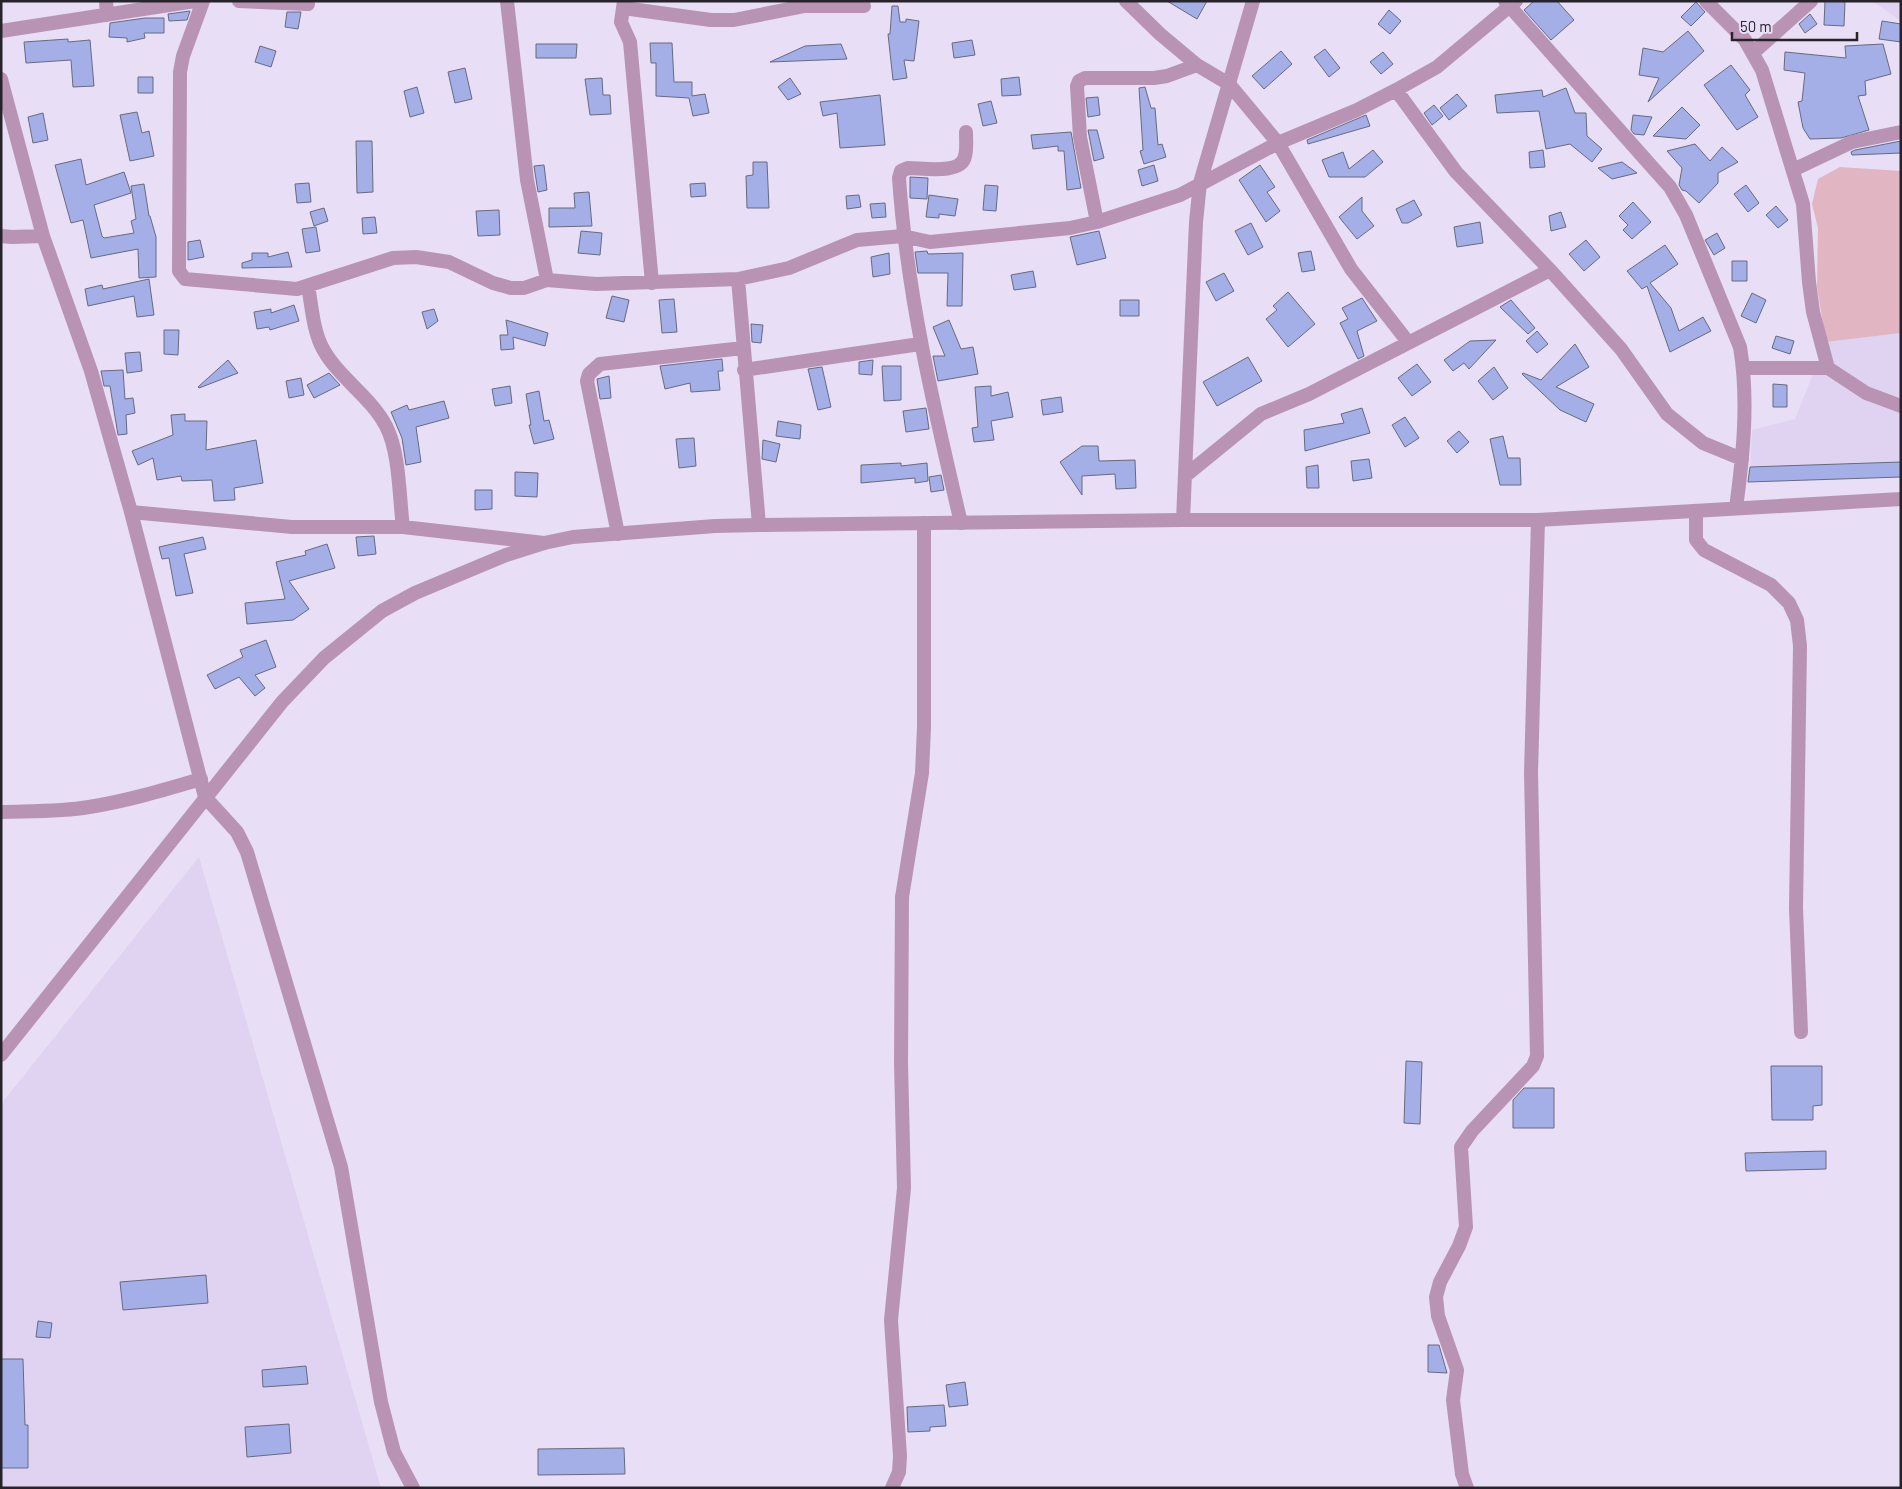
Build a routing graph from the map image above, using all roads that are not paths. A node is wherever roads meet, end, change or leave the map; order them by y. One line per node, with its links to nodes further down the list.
1 (195, 1): 13 (street)
2 (203, 1): 33 (street)
3 (239, 1): 10 (street)
4 (507, 1): 31 (street)
5 (1126, 1): 16 (street)
6 (1253, 1): 18 (street)
7 (1706, 1): 15 (street)
8 (1812, 1): 15 (street)
9 (1510, 3): 19 (street); 37 (street)
10 (308, 4)
11 (624, 5): 12 (street); 32 (street)
12 (864, 6)
13 (106, 8): 14 (street)
14 (1, 31)
15 (1754, 52): 23 (street)
16 (1198, 65): 18 (street); 25 (street)
17 (1, 79): 27 (street)
18 (1230, 84): 22 (street); 24 (street)
19 (1396, 90): 22 (street); 29 (street)
20 (966, 132): 28 (street)
21 (1901, 132): 23 (street)
22 (1278, 142): 24 (street); 34 (street)
23 (1793, 170): 38 (street)
24 (1200, 184): 25 (street); 42 (street)
25 (1097, 222): 28 (street)
26 (1, 236): 27 (street)
27 (43, 236): 46 (street)
28 (903, 236): 30 (street); 35 (street)
29 (1550, 270): 34 (street); 41 (street)
30 (738, 279): 32 (street); 36 (street)
31 (547, 280): 32 (street); 33 (street)
32 (652, 283)
33 (308, 286): 52 (street)
34 (1408, 342): 42 (street)
35 (920, 344): 39 (street); 50 (street)
36 (743, 348): 39 (street); 53 (street)
37 (1744, 368): 38 (street); 41 (street)
38 (1828, 368): 40 (street)
39 (744, 370): 51 (street)
40 (1901, 406)
41 (1742, 459): 44 (street)
42 (1185, 476): 47 (street)
43 (1901, 499): 44 (street)
44 (1736, 508): 45 (street)
45 (1696, 510): 48 (street); 58 (street)
46 (131, 512): 52 (street); 55 (street)
47 (1183, 520): 48 (street); 50 (street)
48 (1538, 520): 62 (street)
49 (924, 523): 50 (street); 51 (street); 61 (street)
50 (961, 523)
51 (759, 525): 53 (street)
52 (403, 527): 54 (street)
53 (618, 534): 54 (street)
54 (544, 543): 56 (street)
55 (200, 779): 56 (street); 57 (street)
56 (205, 798): 59 (street); 60 (street)
57 (1, 812)
58 (1801, 1032)
59 (1, 1055)
60 (413, 1488)
61 (892, 1488)
62 (1467, 1488)

